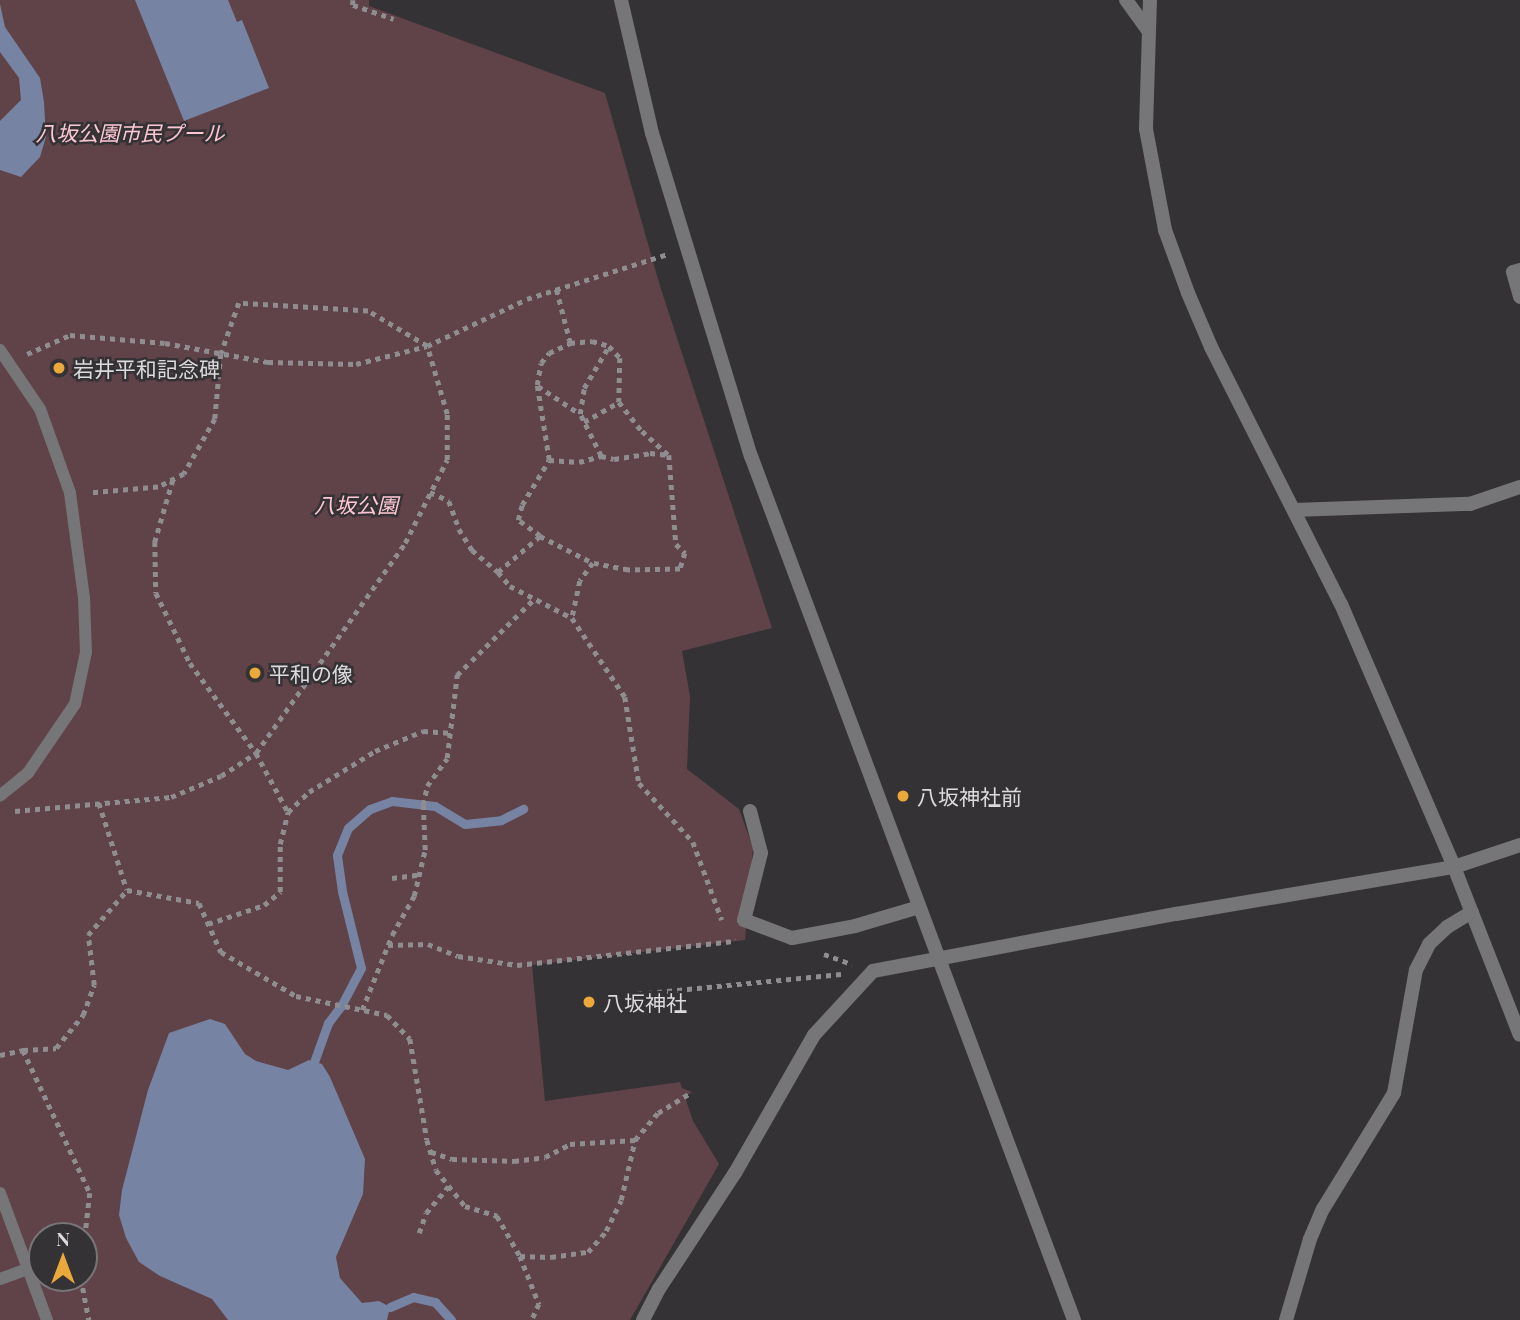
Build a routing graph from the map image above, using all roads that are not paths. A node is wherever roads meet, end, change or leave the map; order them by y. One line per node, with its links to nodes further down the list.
1 (621, 0): 14 (street)
2 (1126, 0): 4 (street)
3 (1150, 0): 4 (street)
4 (1147, 29): 9 (street)
5 (1520, 270): 6 (street)
6 (1520, 297)
7 (0, 350): 10 (lane)
8 (1520, 487): 9 (street)
9 (1294, 510): 13 (street)
10 (0, 796)
11 (750, 811): 14 (street)
12 (1520, 845): 13 (street)
13 (1454, 867): 15 (street); 16 (street)
14 (919, 907): 16 (street)
15 (1472, 912): 17 (street); 25 (street)
16 (938, 958): 23 (street); 24 (street)
17 (1520, 1035)
18 (0, 1193): 19 (lane)
19 (28, 1269): 20 (lane)
20 (0, 1279)
21 (37, 1292): 22 (lane)
22 (47, 1320)
23 (643, 1320)
24 (1074, 1320)
25 (1286, 1320)

